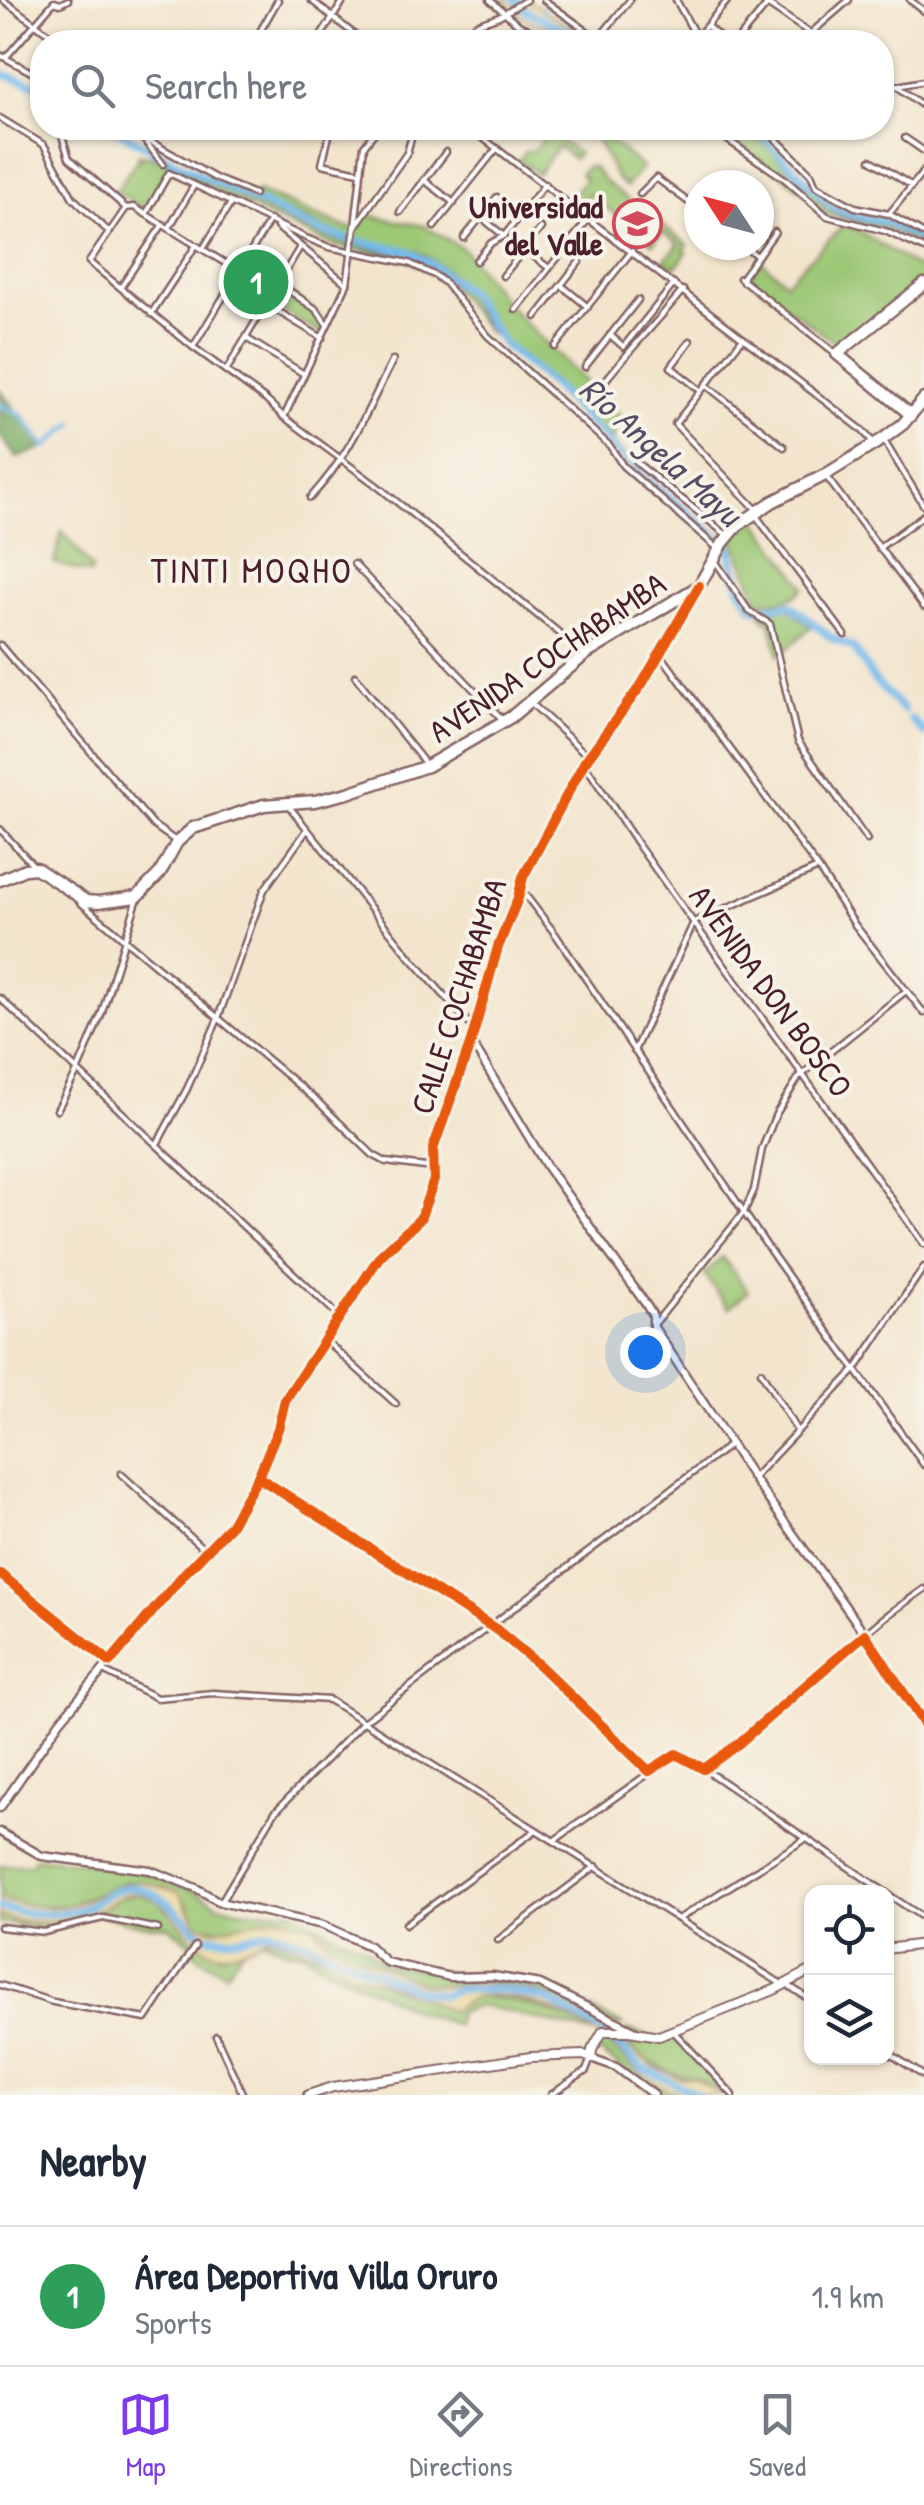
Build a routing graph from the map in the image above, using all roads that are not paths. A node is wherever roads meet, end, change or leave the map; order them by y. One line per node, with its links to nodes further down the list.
1 (4, 0): 20 (street)
2 (68, 0): 15 (street)
3 (278, 0): 23 (street)
4 (311, 0): 19 (street)
5 (344, 0): 19 (street)
6 (490, 0): 18 (street)
7 (526, 0): 18 (street)
8 (544, 0): 28 (street)
9 (630, 0): 29 (street)
10 (676, 0): 30 (street)
11 (728, 0): 21 (street)
12 (761, 0): 16 (street)
13 (849, 0): 35 (street)
14 (910, 0): 17 (street)
15 (53, 1): 20 (street)
16 (768, 5): 33 (street); 34 (street)
17 (924, 10)
18 (504, 12): 26 (street); 27 (street)
19 (333, 17): 24 (street); 25 (street)
20 (34, 24): 22 (street); 36 (street)
21 (707, 26): 31 (street); 32 (street)
22 (43, 30)
23 (260, 30)
24 (325, 30)
25 (349, 30)
26 (468, 30)
27 (530, 30)
28 (585, 30)
29 (608, 30)
30 (690, 30)
31 (704, 30)
32 (711, 30)
33 (746, 30)
34 (806, 30)
35 (814, 30)
36 (3, 56): 37 (street)
37 (30, 71)
38 (924, 81): 40 (street)
39 (894, 85): 40 (street)
40 (897, 86): 41 (street)
41 (924, 107)
42 (0, 118): 43 (street)
43 (30, 136)
44 (905, 138): 56 (street)
45 (37, 140): 83 (street)
46 (63, 140): 72 (street)
47 (144, 140): 59 (street)
48 (150, 140): 66 (street)
49 (328, 140): 61 (street)
50 (368, 140): 61 (street)
51 (410, 140): 81 (street)
52 (486, 140): 55 (street)
53 (728, 140): 91 (street)
54 (777, 140): 75 (street)
55 (497, 148): 63 (street); 71 (street)
56 (924, 151)
57 (446, 152): 62 (street)
58 (871, 160): 64 (street)
59 (163, 164)
60 (924, 171): 64 (street)
61 (361, 172): 81 (street)
62 (424, 180): 71 (street); 73 (street)
63 (545, 184): 77 (street); 85 (street)
64 (912, 186): 75 (street)
65 (193, 187): 70 (street); 74 (street); 79 (street)
66 (254, 194)
67 (640, 194): 69 (street)
68 (497, 197): 76 (street)
69 (684, 199)
70 (231, 203): 78 (street); 89 (street)
71 (454, 204): 80 (street)
72 (126, 208): 74 (street); 83 (street)
73 (400, 212)
74 (146, 214): 79 (street)
75 (890, 214): 84 (street)
76 (481, 217): 85 (street); 86 (street)
77 (590, 217): 93 (street); 97 (street)
78 (270, 220): 88 (street); 92 (street); 98 (street)
79 (166, 226): 87 (street); 106 (street)
80 (434, 226)
81 (355, 227): 92 (street)
82 (541, 228): 90 (street)
83 (109, 232): 106 (street)
84 (924, 234)
85 (504, 236): 95 (street)
86 (464, 238)
87 (197, 245): 89 (street); 112 (street)
88 (300, 247): 100 (street); 101 (street)
89 (203, 249): 98 (street)
90 (524, 249): 97 (street); 99 (street)
91 (924, 249)
92 (353, 251): 101 (street); 143 (street)
93 (632, 251): 102 (street); 110 (street)
94 (754, 260): 123 (street)
95 (476, 261)
96 (580, 262): 104 (street)
97 (549, 268): 111 (street)
98 (238, 271): 105 (street)
99 (503, 276)
100 (278, 284): 109 (street); 114 (street)
101 (347, 284): 114 (street)
102 (674, 284): 107 (street); 122 (street)
103 (924, 284): 123 (main road)
104 (561, 285): 110 (street); 113 (street)
105 (228, 287): 109 (street); 120 (street)
106 (120, 288): 112 (street)
107 (683, 290): 118 (street); 122 (street)
108 (638, 300): 115 (street)
109 (266, 304): 116 (street); 117 (street)
110 (588, 307): 121 (street)
111 (516, 310)
112 (152, 314): 120 (street)
113 (536, 317)
114 (327, 325): 117 (street)
115 (610, 335): 122 (street); 125 (street)
116 (246, 338): 126 (street); 127 (street)
117 (322, 338): 127 (street)
118 (744, 338): 128 (street); 134 (street)
119 (690, 341): 130 (street)
120 (193, 346): 126 (street)
121 (555, 347)
122 (626, 348): 129 (street)
123 (837, 354): 132 (main road)
124 (393, 360): 136 (street)
125 (585, 367)
126 (226, 372): 133 (street)
127 (304, 374): 133 (street)
128 (706, 385): 130 (street); 135 (street)
129 (598, 390)
130 (701, 391): 141 (street)
131 (924, 399): 132 (main road)
132 (912, 415): 134 (main road)
133 (284, 418): 136 (street)
134 (879, 442): 138 (main road); 140 (street)
135 (784, 447)
136 (342, 461): 139 (street); 150 (street)
137 (637, 463): 143 (street)
138 (825, 476): 141 (main road); 144 (street)
139 (310, 498)
140 (924, 506)
141 (756, 512): 143 (main road); 148 (street)
142 (924, 515): 144 (street)
143 (722, 545): 146 (main road, AVENIDA COCHABAMBA); 160 (street)
144 (879, 548): 147 (street)
145 (354, 564): 154 (street)
146 (683, 602): 150 (main road, AVENIDA COCHABAMBA); 151 (street, CALLE COCHABAMBA)
147 (924, 607)
148 (845, 635)
149 (0, 645): 161 (street)
150 (586, 654): 153 (main road, AVENIDA COCHABAMBA)
151 (660, 655): 155 (street, CALLE COCHABAMBA); 163 (street)
152 (355, 676): 156 (street)
153 (530, 702): 154 (main road, AVENIDA COCHABAMBA); 155 (street, AVENIDA DON BOSCO)
154 (504, 722): 156 (main road, AVENIDA COCHABAMBA)
155 (587, 760): 165 (street, CALLE COCHABAMBA); 168 (street, AVENIDA DON BOSCO)
156 (427, 766): 157 (main road, AVENIDA COCHABAMBA)
157 (287, 802): 159 (street); 161 (main road, AVENIDA COCHABAMBA)
158 (0, 829): 162 (street)
159 (307, 830): 173 (street); 174 (street)
160 (867, 840)
161 (177, 842): 166 (main road, AVENIDA COCHABAMBA)
162 (36, 868): 164 (main road); 167 (main road)
163 (818, 868): 168 (street); 170 (street)
164 (0, 880)
165 (520, 888): 174 (street, CALLE COCHABAMBA); 176 (street)
166 (136, 897): 167 (main road); 169 (street)
167 (77, 898): 169 (street)
168 (694, 922): 176 (street); 178 (street, AVENIDA DON BOSCO)
169 (125, 940): 173 (street); 177 (street)
170 (906, 991): 172 (street); 178 (street)
171 (0, 998): 177 (street)
172 (923, 1010)
173 (218, 1020): 180 (street); 181 (street)
174 (473, 1028): 175 (street, CALLE COCHABAMBA)
175 (471, 1042): 181 (street, CALLE COCHABAMBA); 186 (street)
176 (634, 1051): 182 (street)
177 (77, 1072): 179 (street); 180 (street)
178 (803, 1073): 182 (street); 183 (street, AVENIDA DON BOSCO)
179 (56, 1110)
180 (158, 1144): 185 (street)
181 (434, 1168): 185 (street, CALLE COCHABAMBA)
182 (744, 1212): 186 (street); 188 (street)
183 (924, 1244)
184 (924, 1267): 188 (street)
185 (340, 1317): 187 (street, CALLE COCHABAMBA)
186 (653, 1326): 192 (street)
187 (325, 1340): 190 (street); 195 (street, CALLE COCHABAMBA)
188 (855, 1370): 191 (street); 193 (street)
189 (760, 1372): 191 (street)
190 (396, 1404)
191 (797, 1431): 196 (street)
192 (732, 1444): 196 (street); 200 (street)
193 (924, 1465)
194 (121, 1474): 197 (street)
195 (258, 1477): 197 (street, CALLE COCHABAMBA); 200 (street)
196 (753, 1478): 201 (street)
197 (207, 1552): 202 (street, CALLE COCHABAMBA)
198 (0, 1574): 202 (street)
199 (924, 1589): 201 (street)
200 (492, 1627): 204 (street); 207 (street)
201 (865, 1634): 205 (street); 206 (street)
202 (110, 1662): 203 (street, CALLE COCHABAMBA)
203 (103, 1671): 204 (street); 208 (street, CALLE COCHABAMBA)
204 (363, 1722): 209 (street); 216 (street)
205 (924, 1724)
206 (704, 1770): 207 (street); 211 (street)
207 (649, 1771): 212 (street)
208 (0, 1808)
209 (536, 1830): 212 (street); 219 (street)
210 (0, 1832): 216 (street)
211 (807, 1838): 214 (street); 218 (street)
212 (555, 1840): 213 (street)
213 (596, 1866): 218 (street); 222 (street)
214 (875, 1885)
215 (894, 1898): 217 (street)
216 (220, 1902): 231 (street)
217 (924, 1918)
218 (680, 1919): 228 (street)
219 (406, 1924)
220 (0, 1927): 221 (street)
221 (158, 1929)
222 (498, 1940)
223 (924, 1944): 225 (main road)
224 (195, 1946): 227 (street)
225 (894, 1948)
226 (804, 1974): 228 (main road)
227 (0, 1984)
228 (784, 1984): 229 (street); 230 (main road)
229 (804, 1995)
230 (673, 2031): 231 (main road); 240 (street)
231 (639, 2033): 234 (main road)
232 (216, 2036): 237 (street)
233 (894, 2056): 235 (street)
234 (590, 2062): 236 (main road); 238 (street); 239 (street)
235 (924, 2076)
236 (312, 2094)
237 (243, 2095)
238 (551, 2095)
239 (654, 2095)
240 (733, 2095)

